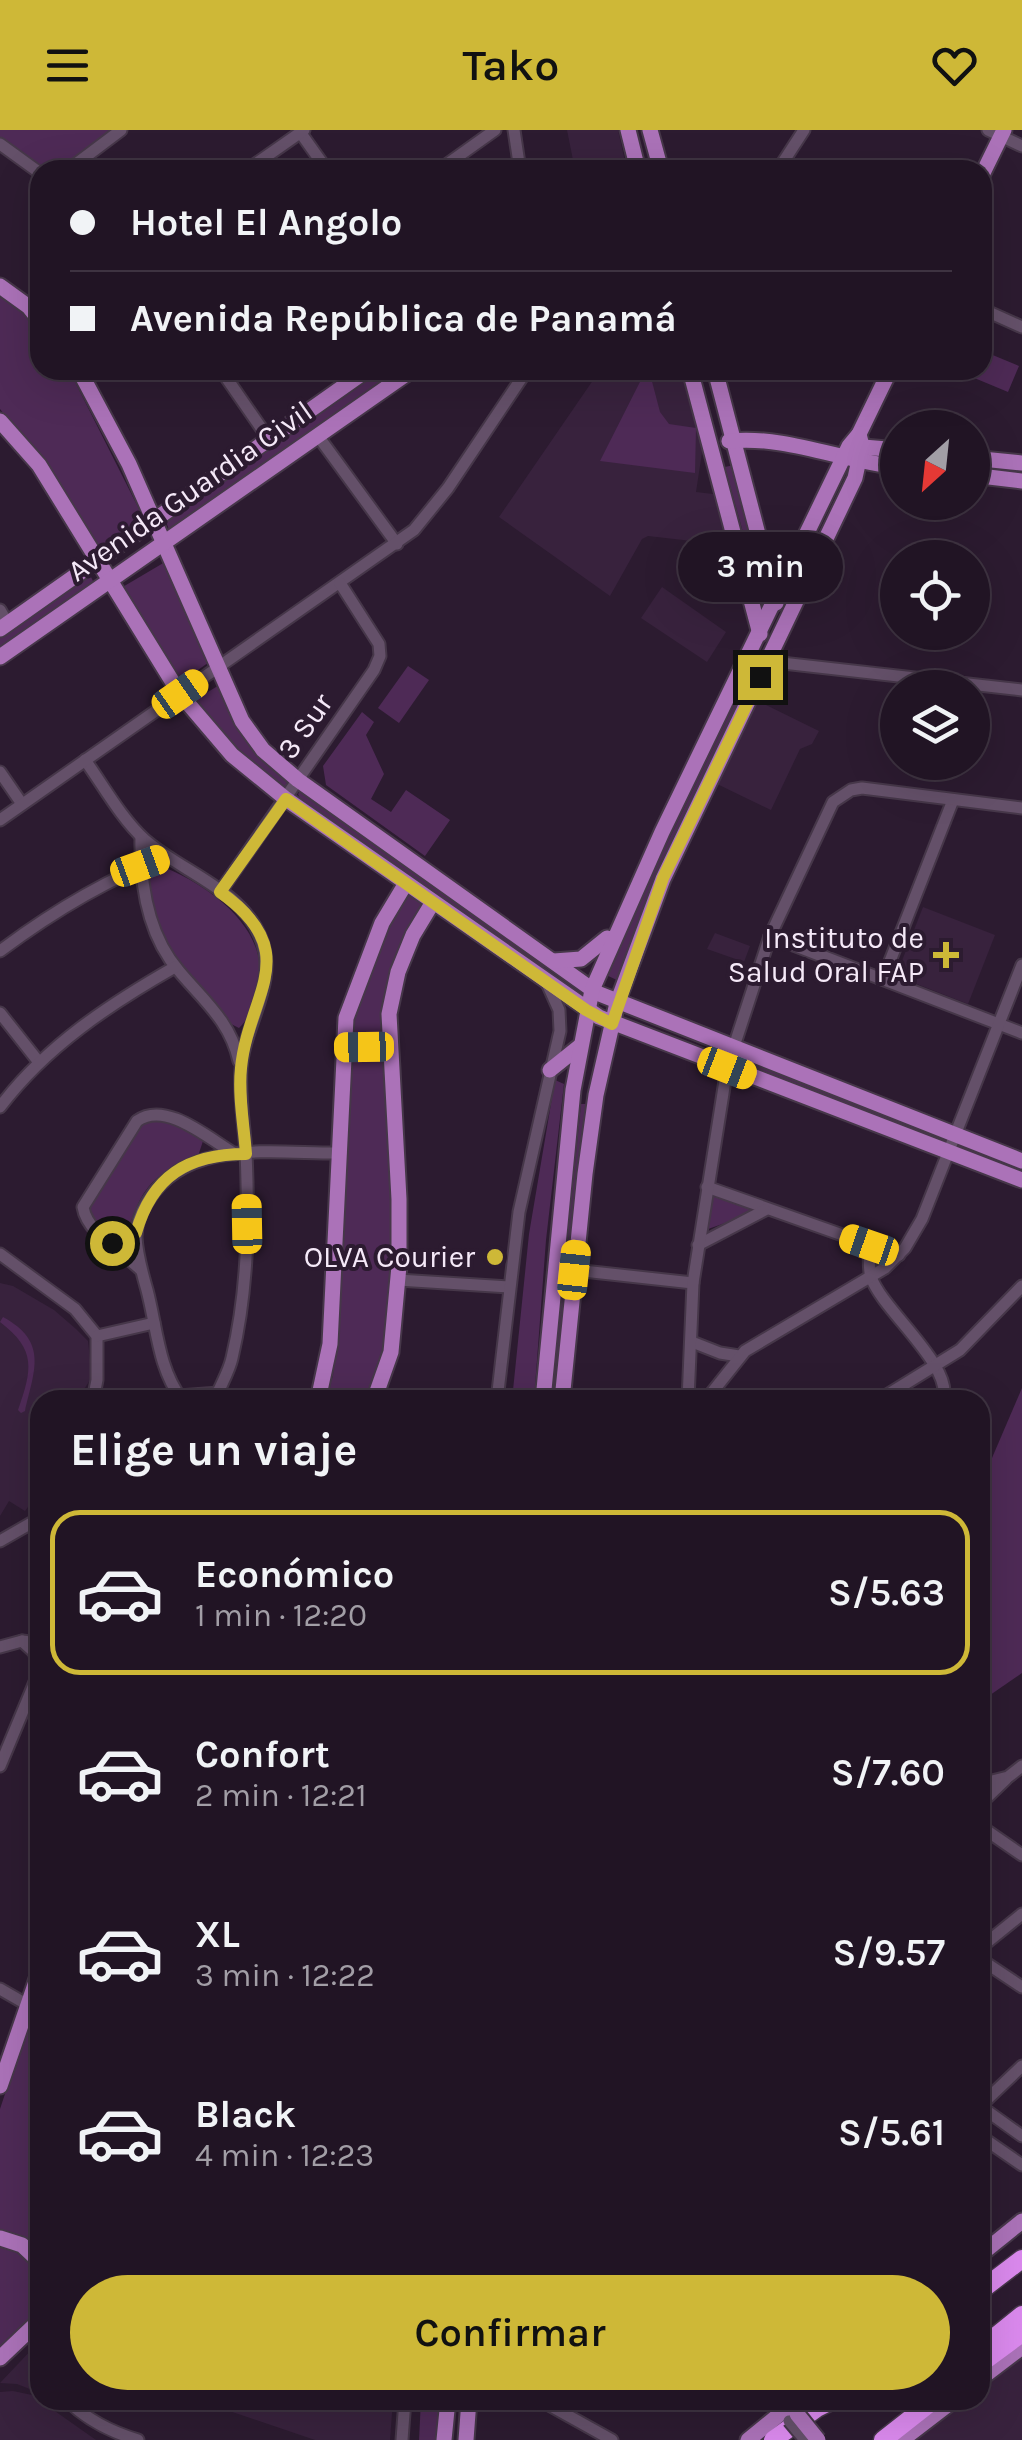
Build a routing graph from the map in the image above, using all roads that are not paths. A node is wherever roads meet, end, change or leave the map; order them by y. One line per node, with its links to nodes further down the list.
1 (120, 130): 11 (street)
2 (495, 130): 14 (street)
3 (514, 130): 15 (street)
4 (628, 130): 16 (main road)
5 (650, 130): 17 (main road)
6 (804, 130): 18 (street)
7 (302, 131): 12 (street); 13 (street)
8 (998, 132): 10 (street); 19 (main road)
9 (0, 144): 20 (street)
10 (1022, 146)
11 (81, 160)
12 (261, 160)
13 (321, 160)
14 (453, 160)
15 (518, 160)
16 (636, 160)
17 (658, 160)
18 (784, 160)
19 (988, 160)
20 (30, 166)
21 (0, 286): 22 (main road)
22 (30, 299)
23 (992, 314): 24 (street)
24 (1022, 327)
25 (84, 380): 45 (main road)
26 (228, 380): 35 (street)
27 (352, 380): 35 (main road, Avenida Guardia Civil)
28 (398, 380): 34 (main road, Avenida Guardia Civil)
29 (520, 380): 46 (street)
30 (693, 380): 37 (main road)
31 (718, 380): 36 (main road)
32 (886, 380): 38 (main road)
33 (0, 421): 50 (main road)
34 (318, 436): 46 (street); 47 (main road, Avenida Guardia Civil)
35 (268, 438): 45 (main road, Avenida Guardia Civil)
36 (734, 440): 37 (main road); 38 (main road); 48 (main road)
37 (710, 444): 56 (main road)
38 (855, 449): 39 (main road); 40 (main road); 49 (main road); 55 (main road)
39 (880, 450)
40 (880, 459)
41 (990, 460): 42 (main road)
42 (1022, 463)
43 (990, 477): 44 (main road)
44 (1022, 480)
45 (151, 521): 47 (main road); 50 (main road, Avenida Guardia Civil)
46 (397, 544): 52 (street)
47 (163, 545): 51 (main road, Avenida Guardia Civil); 60 (main road)
48 (762, 547): 49 (main road); 53 (main road)
49 (799, 550): 53 (main road)
50 (98, 560): 51 (main road); 54 (main road, Avenida Guardia Civil)
51 (109, 579): 57 (main road, Avenida Guardia Civil); 62 (main road)
52 (340, 583): 60 (street); 65 (street, 3 Sur)
53 (775, 600): 55 (main road); 56 (main road)
54 (3, 621)
55 (783, 631): 59 (main road)
56 (760, 633): 58 (main road); 59 (main road)
57 (0, 657)
58 (747, 659): 59 (street); 77 (main road)
59 (768, 661): 61 (street); 86 (main road)
60 (218, 667): 62 (street); 65 (main road)
61 (1022, 690)
62 (180, 694): 63 (street); 66 (main road)
63 (85, 760): 68 (street); 71 (street)
64 (0, 772): 68 (street)
65 (298, 780): 66 (street, 3 Sur); 80 (main road)
66 (286, 799): 74 (main road); 75 (street, 3 Sur)
67 (953, 800): 69 (street); 78 (street); 83 (street)
68 (22, 804): 70 (street)
69 (1022, 808)
70 (0, 820)
71 (141, 837): 72 (street); 73 (street)
72 (166, 857): 73 (street); 75 (street)
73 (140, 866): 79 (street); 82 (street)
74 (406, 883): 76 (main road); 98 (main road)
75 (220, 892): 93 (street)
76 (432, 902): 84 (main road); 96 (main road)
77 (621, 920): 80 (main road); 85 (main road)
78 (770, 936): 83 (street); 99 (street)
79 (0, 951)
80 (553, 963): 84 (main road); 85 (main road)
81 (1022, 965): 90 (street)
82 (176, 967): 92 (street); 100 (street)
83 (883, 979): 90 (street)
84 (546, 982): 87 (main road); 103 (street)
85 (592, 990): 86 (main road); 87 (main road)
86 (617, 1003): 89 (main road); 91 (main road)
87 (586, 1010): 89 (main road); 97 (main road)
88 (0, 1014): 100 (street)
89 (612, 1024): 95 (main road); 105 (main road)
90 (999, 1024): 94 (street); 107 (street)
91 (671, 1025): 95 (main road); 99 (main road)
92 (227, 1026): 93 (street); 102 (street)
93 (248, 1028): 102 (street)
94 (1022, 1033)
95 (664, 1044): 101 (main road)
96 (390, 1046): 98 (main road); 124 (main road)
97 (580, 1046): 103 (main road); 104 (main road)
98 (344, 1048): 109 (main road)
99 (732, 1049): 101 (street); 107 (main road)
100 (38, 1061): 106 (street)
101 (727, 1068): 108 (main road); 113 (street)
102 (240, 1070): 110 (street)
103 (550, 1070): 126 (street)
104 (573, 1090): 105 (main road); 139 (main road)
105 (596, 1096): 122 (main road)
106 (0, 1107)
107 (955, 1136): 108 (street); 111 (main road)
108 (949, 1152): 112 (main road); 120 (street)
109 (341, 1153): 110 (street); 136 (main road)
110 (240, 1154): 115 (street); 116 (street); 135 (street)
111 (1022, 1161)
112 (1022, 1180)
113 (707, 1187): 114 (street); 117 (street)
114 (765, 1210): 117 (street); 118 (street)
115 (136, 1233): 116 (street); 121 (street)
116 (112, 1243): 121 (street)
117 (698, 1245): 125 (street)
118 (869, 1245): 120 (street); 123 (street)
119 (0, 1254): 129 (street)
120 (899, 1255): 123 (street)
121 (140, 1269): 128 (street)
122 (574, 1270): 125 (street); 140 (main road)
123 (872, 1278): 131 (street); 132 (street)
124 (398, 1280): 126 (street); 137 (main road)
125 (693, 1283): 130 (street)
126 (508, 1286): 138 (street)
127 (1022, 1286): 132 (street)
128 (154, 1324): 129 (street); 134 (street)
129 (98, 1336): 133 (street)
130 (692, 1342): 131 (street); 141 (street)
131 (738, 1356): 142 (street)
132 (935, 1368): 143 (street); 144 (street)
133 (95, 1390)
134 (176, 1390)
135 (219, 1390)
136 (320, 1390)
137 (378, 1390)
138 (498, 1390)
139 (544, 1390)
140 (563, 1390)
141 (689, 1390)
142 (716, 1390)
143 (896, 1390)
144 (944, 1390)
145 (30, 1524): 146 (street)
146 (0, 1541)
147 (22, 1641): 148 (street); 149 (street); 150 (street)
148 (30, 1642)
149 (0, 1647)
150 (30, 1648)
151 (30, 1694): 152 (street)
152 (0, 1766)
153 (1022, 1766): 154 (street)
154 (1008, 1777): 155 (street); 156 (street)
155 (990, 1782)
156 (990, 1794)
157 (990, 1833): 158 (street)
158 (1022, 1855)
159 (1022, 1914): 160 (street)
160 (990, 1940)
161 (990, 1966): 162 (street)
162 (1022, 1987)
163 (4, 1991): 164 (street)
164 (30, 1999)
165 (30, 2013): 167 (main road)
166 (1022, 2066): 168 (street)
167 (0, 2086)
168 (990, 2096)
169 (990, 2113): 170 (street)
170 (1022, 2136)
171 (990, 2143): 172 (street)
172 (1022, 2166)
173 (1022, 2222): 175 (main road)
174 (0, 2238): 176 (main road)
175 (990, 2247)
176 (30, 2253)
177 (1022, 2260): 178 (highway)
178 (990, 2284)
179 (1022, 2315): 182 (highway)
180 (30, 2330): 185 (main road)
181 (1022, 2332): 184 (highway)
182 (990, 2341)
183 (1022, 2346): 186 (main road)
184 (990, 2356)
185 (0, 2358)
186 (990, 2372)
187 (80, 2410): 200 (street)
188 (405, 2410): 201 (street)
189 (447, 2410): 202 (main road)
190 (468, 2410): 203 (main road)
191 (558, 2410): 204 (street)
192 (787, 2410): 205 (main road)
193 (791, 2410): 208 (street, bridge)
194 (792, 2410): 209 (main road, bridge)
195 (814, 2410): 206 (highway)
196 (830, 2410): 207 (highway)
197 (904, 2410): 210 (highway)
198 (921, 2410): 211 (highway)
199 (941, 2410): 212 (main road)
200 (138, 2440)
201 (402, 2440)
202 (444, 2440)
203 (466, 2440)
204 (612, 2440)
205 (748, 2440)
206 (773, 2440)
207 (794, 2440)
208 (805, 2440)
209 (818, 2440)
210 (867, 2440)
211 (883, 2440)
212 (902, 2440)

